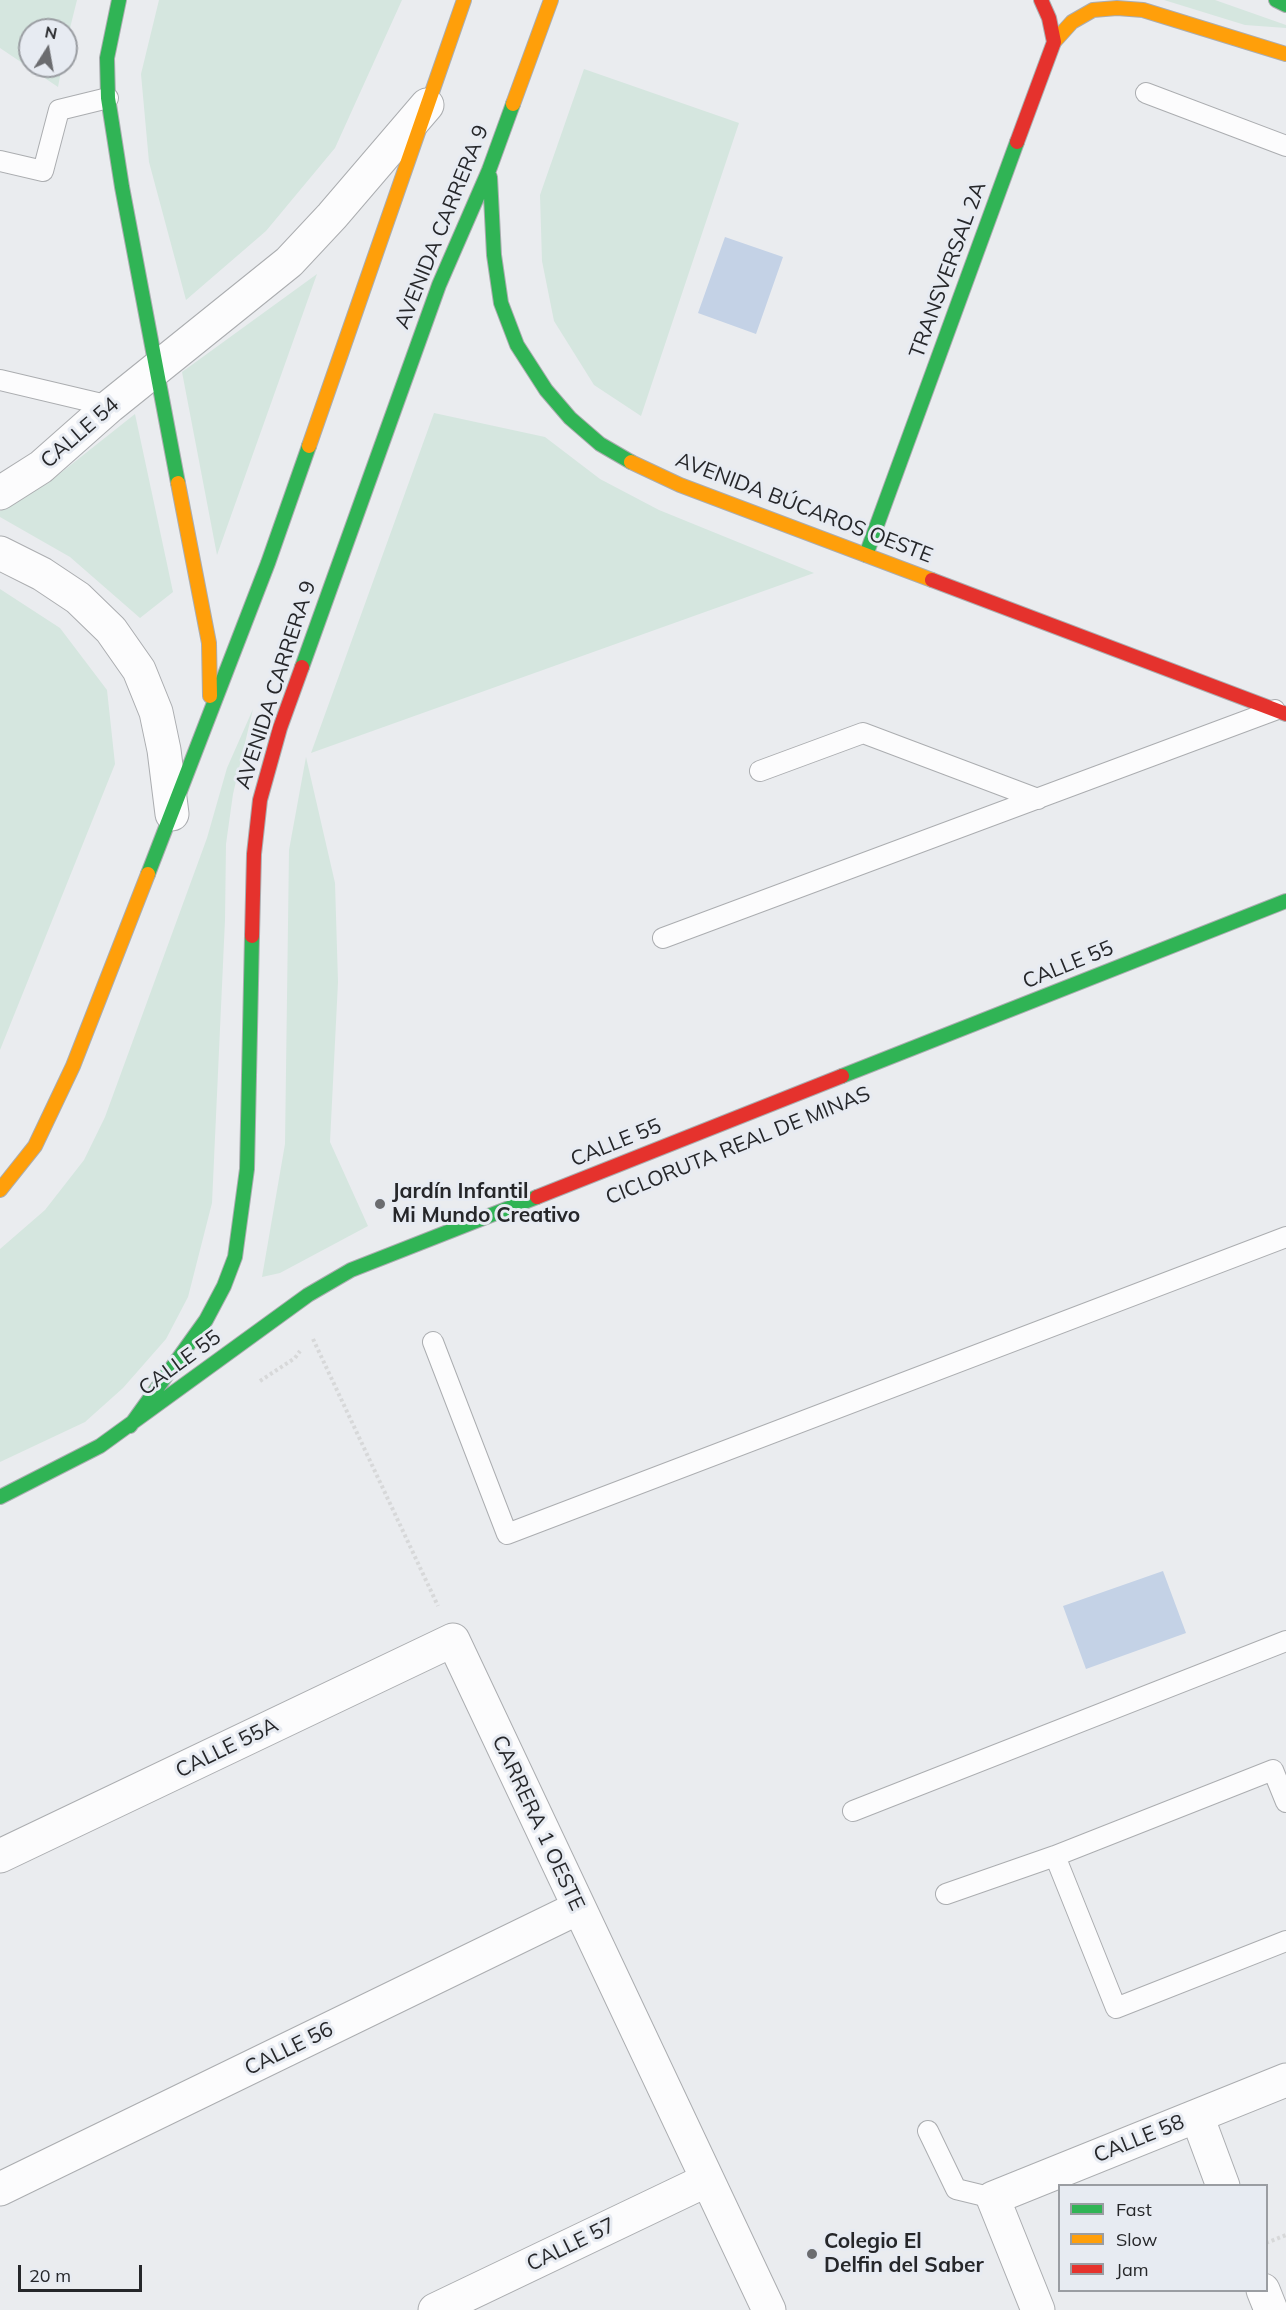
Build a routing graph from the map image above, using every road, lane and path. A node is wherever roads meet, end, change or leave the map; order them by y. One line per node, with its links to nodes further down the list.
1 (119, 0): 10 (main road)
2 (464, 0): 11 (main road)
3 (551, 0): 14 (main road, AVENIDA CARRERA 9)
4 (1041, 0): 7 (main road)
5 (1276, 0): 6 (main road)
6 (1286, 4)
7 (1054, 42): 8 (main road); 20 (main road, TRANSVERSAL 2A)
8 (1286, 54)
9 (1146, 93): 12 (lane)
10 (108, 98): 13 (lane); 15 (main road)
11 (428, 103): 15 (street, CALLE 54); 22 (main road)
12 (1286, 146)
13 (0, 161)
14 (489, 170): 20 (main road, AVENIDA BÚCAROS OESTE); 32 (main road, AVENIDA CARRERA 9)
15 (158, 368): 17 (street, CALLE 54); 22 (main road)
16 (0, 381): 17 (lane)
17 (110, 406): 18 (street, CALLE 54)
18 (0, 493)
19 (0, 553): 25 (street)
20 (866, 555): 21 (main road, AVENIDA BÚCAROS OESTE)
21 (1280, 712): 24 (lane)
22 (209, 715): 25 (main road)
23 (760, 771): 24 (lane)
24 (1038, 799): 27 (lane)
25 (172, 814): 28 (main road)
26 (1286, 901): 32 (main road, CALLE 55)
27 (663, 938)
28 (0, 1190)
29 (1286, 1237): 30 (lane)
30 (433, 1342)
31 (256, 1383): 34 (path)
32 (130, 1426): 33 (main road, CALLE 55)
33 (0, 1497)
34 (453, 1640): 38 (street, CALLE 55A); 41 (street, CARRERA 1 OESTE)
35 (1286, 1641): 37 (lane)
36 (1286, 1802): 39 (lane)
37 (853, 1811)
38 (0, 1856)
39 (1055, 1856): 40 (lane); 42 (lane)
40 (946, 1894)
41 (578, 1908): 46 (street, CARRERA 1 OESTE); 48 (street, CALLE 56)
42 (1286, 1941)
43 (1286, 2080): 44 (street, CALLE 58)
44 (1197, 2116): 47 (street); 49 (street, CALLE 58)
45 (928, 2131): 49 (lane)
46 (707, 2180): 53 (street, CALLE 57); 54 (street, CARRERA 1 OESTE)
47 (1222, 2184)
48 (0, 2189)
49 (993, 2198): 55 (street)
50 (1286, 2235): 51 (path)
51 (1268, 2242)
52 (1264, 2292): 56 (street)
53 (435, 2310)
54 (769, 2310)
55 (1038, 2310)
56 (1271, 2310)

